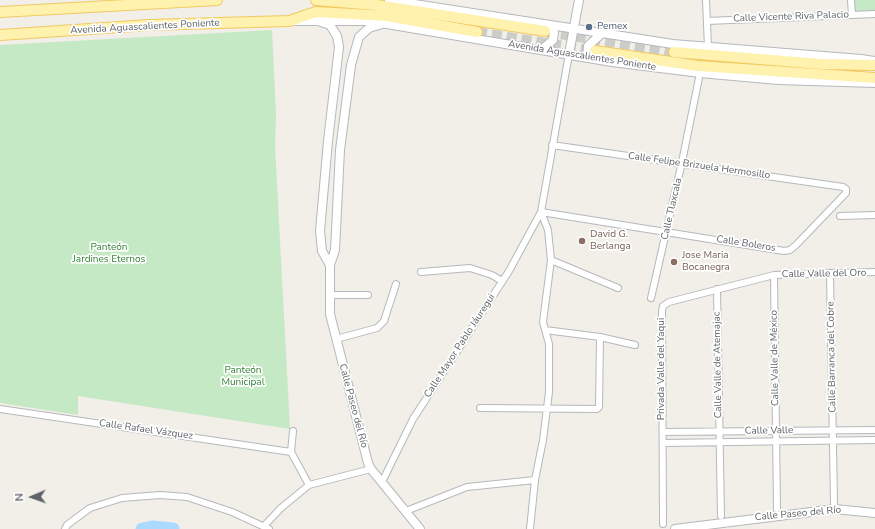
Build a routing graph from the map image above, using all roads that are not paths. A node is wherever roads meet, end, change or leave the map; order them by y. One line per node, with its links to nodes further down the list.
1 (217, 0): 7 (main road)
2 (316, 0): 15 (main road, Avenida Aguascalientes Poniente)
3 (389, 0): 15 (street, Avenida Aguascalientes Poniente)
4 (579, 0): 16 (street)
5 (706, 0): 13 (street)
6 (851, 0): 10 (street)
7 (148, 2): 8 (main road)
8 (0, 12)
9 (875, 14): 10 (street, Calle Vicente Riva Palacio)
10 (852, 15): 13 (street, Calle Vicente Riva Palacio)
11 (289, 21): 12 (street, Avenida Aguascalientes Poniente); 17 (main road, Avenida Aguascalientes Poniente); 19 (main road, Avenida Aguascalientes Poniente)
12 (318, 21): 14 (street, Avenida Aguascalientes Poniente); 39 (street, Calle Paseo del Río)
13 (706, 21): 20 (street)
14 (383, 23): 21 (street, Avenida Aguascalientes Poniente); 39 (street, Calle Paseo del Río)
15 (548, 29): 16 (street, Avenida Aguascalientes Poniente); 21 (street)
16 (574, 30): 18 (street, Avenida Aguascalientes Poniente); 24 (street)
17 (477, 32)
18 (601, 34): 20 (street, Avenida Aguascalientes Poniente); 25 (street)
19 (0, 35)
20 (708, 48): 26 (street, Avenida Aguascalientes Poniente)
21 (540, 50): 24 (street, Avenida Aguascalientes Poniente)
22 (595, 51): 29 (main road, Avenida Aguascalientes Poniente)
23 (674, 52): 27 (main road)
24 (569, 54): 25 (street, Avenida Aguascalientes Poniente); 31 (street)
25 (587, 58): 28 (street, Avenida Aguascalientes Poniente)
26 (875, 61)
27 (875, 65)
28 (700, 73): 30 (street, Avenida Aguascalientes Poniente); 32 (street, Calle Tlaxcala)
29 (875, 78)
30 (875, 83)
31 (552, 145): 32 (street, Calle Felipe Brizuela Hermosillo); 34 (street)
32 (682, 162): 33 (street, Calle Felipe Brizuela Hermosillo); 37 (street, Calle Tlaxcala)
33 (846, 189): 37 (street, Calle Boleros)
34 (542, 212): 37 (street); 38 (street); 44 (street, Calle Mayor Pablo Jáuregui)
35 (875, 215): 36 (street)
36 (840, 216)
37 (667, 231): 50 (street, Calle Tlaxcala)
38 (552, 260): 46 (street); 51 (street)
39 (330, 265): 48 (street, Calle Paseo del Río)
40 (421, 272): 44 (street)
41 (875, 272): 42 (street, Calle Valle del Oro)
42 (830, 273): 43 (street, Calle Valle del Oro); 58 (street, Calle Barranca del Cobre)
43 (774, 275): 47 (street, Privada Valle del Yaqui); 63 (street, Calle Valle de México)
44 (502, 281): 72 (street, Calle Mayor Pablo Jáuregui)
45 (396, 284): 53 (street)
46 (618, 288)
47 (717, 289): 61 (street, Privada Valle del Yaqui); 62 (street, Calle Valle de Atemajac)
48 (330, 295): 49 (street); 53 (street, Calle Paseo del Río)
49 (368, 295)
50 (651, 298)
51 (545, 330): 52 (street); 57 (street)
52 (600, 337): 54 (street); 57 (street)
53 (336, 339): 70 (street, Calle Paseo del Río)
54 (635, 345)
55 (480, 408): 57 (street)
56 (0, 409): 69 (street, Calle Rafael Vázquez)
57 (548, 409): 71 (street)
58 (834, 430): 59 (street, Calle Valle); 63 (street, Calle Valle); 64 (street, Calle Barranca del Cobre)
59 (875, 430)
60 (293, 431): 69 (street)
61 (663, 432): 62 (street, Calle Valle); 68 (street, Privada Valle del Yaqui)
62 (720, 432): 63 (street, Calle Valle); 67 (street, Calle Valle de Atemajac)
63 (776, 432): 66 (street, Calle Valle de México)
64 (834, 440): 65 (street, Calle Valle); 66 (street, Calle Valle); 74 (street, Calle Barranca del Cobre)
65 (875, 440)
66 (776, 441): 67 (street, Calle Valle); 75 (street, Calle Valle de México)
67 (720, 442): 68 (street, Calle Valle); 78 (street, Calle Valle de Atemajac)
68 (663, 443): 79 (street, Privada Valle del Yaqui)
69 (291, 452): 73 (street)
70 (371, 470): 72 (street, Calle Paseo del Río); 73 (street)
71 (535, 480): 76 (street); 83 (street)
72 (382, 482): 76 (street, Calle Paseo del Río)
73 (309, 485): 80 (street)
74 (834, 503)
75 (777, 509)
76 (406, 511): 82 (street, Calle Paseo del Río)
77 (875, 513): 84 (street, Calle Paseo del Río)
78 (720, 516)
79 (663, 524)
80 (266, 527): 81 (street)
81 (65, 529)
82 (420, 529)
83 (530, 529)
84 (674, 529)

